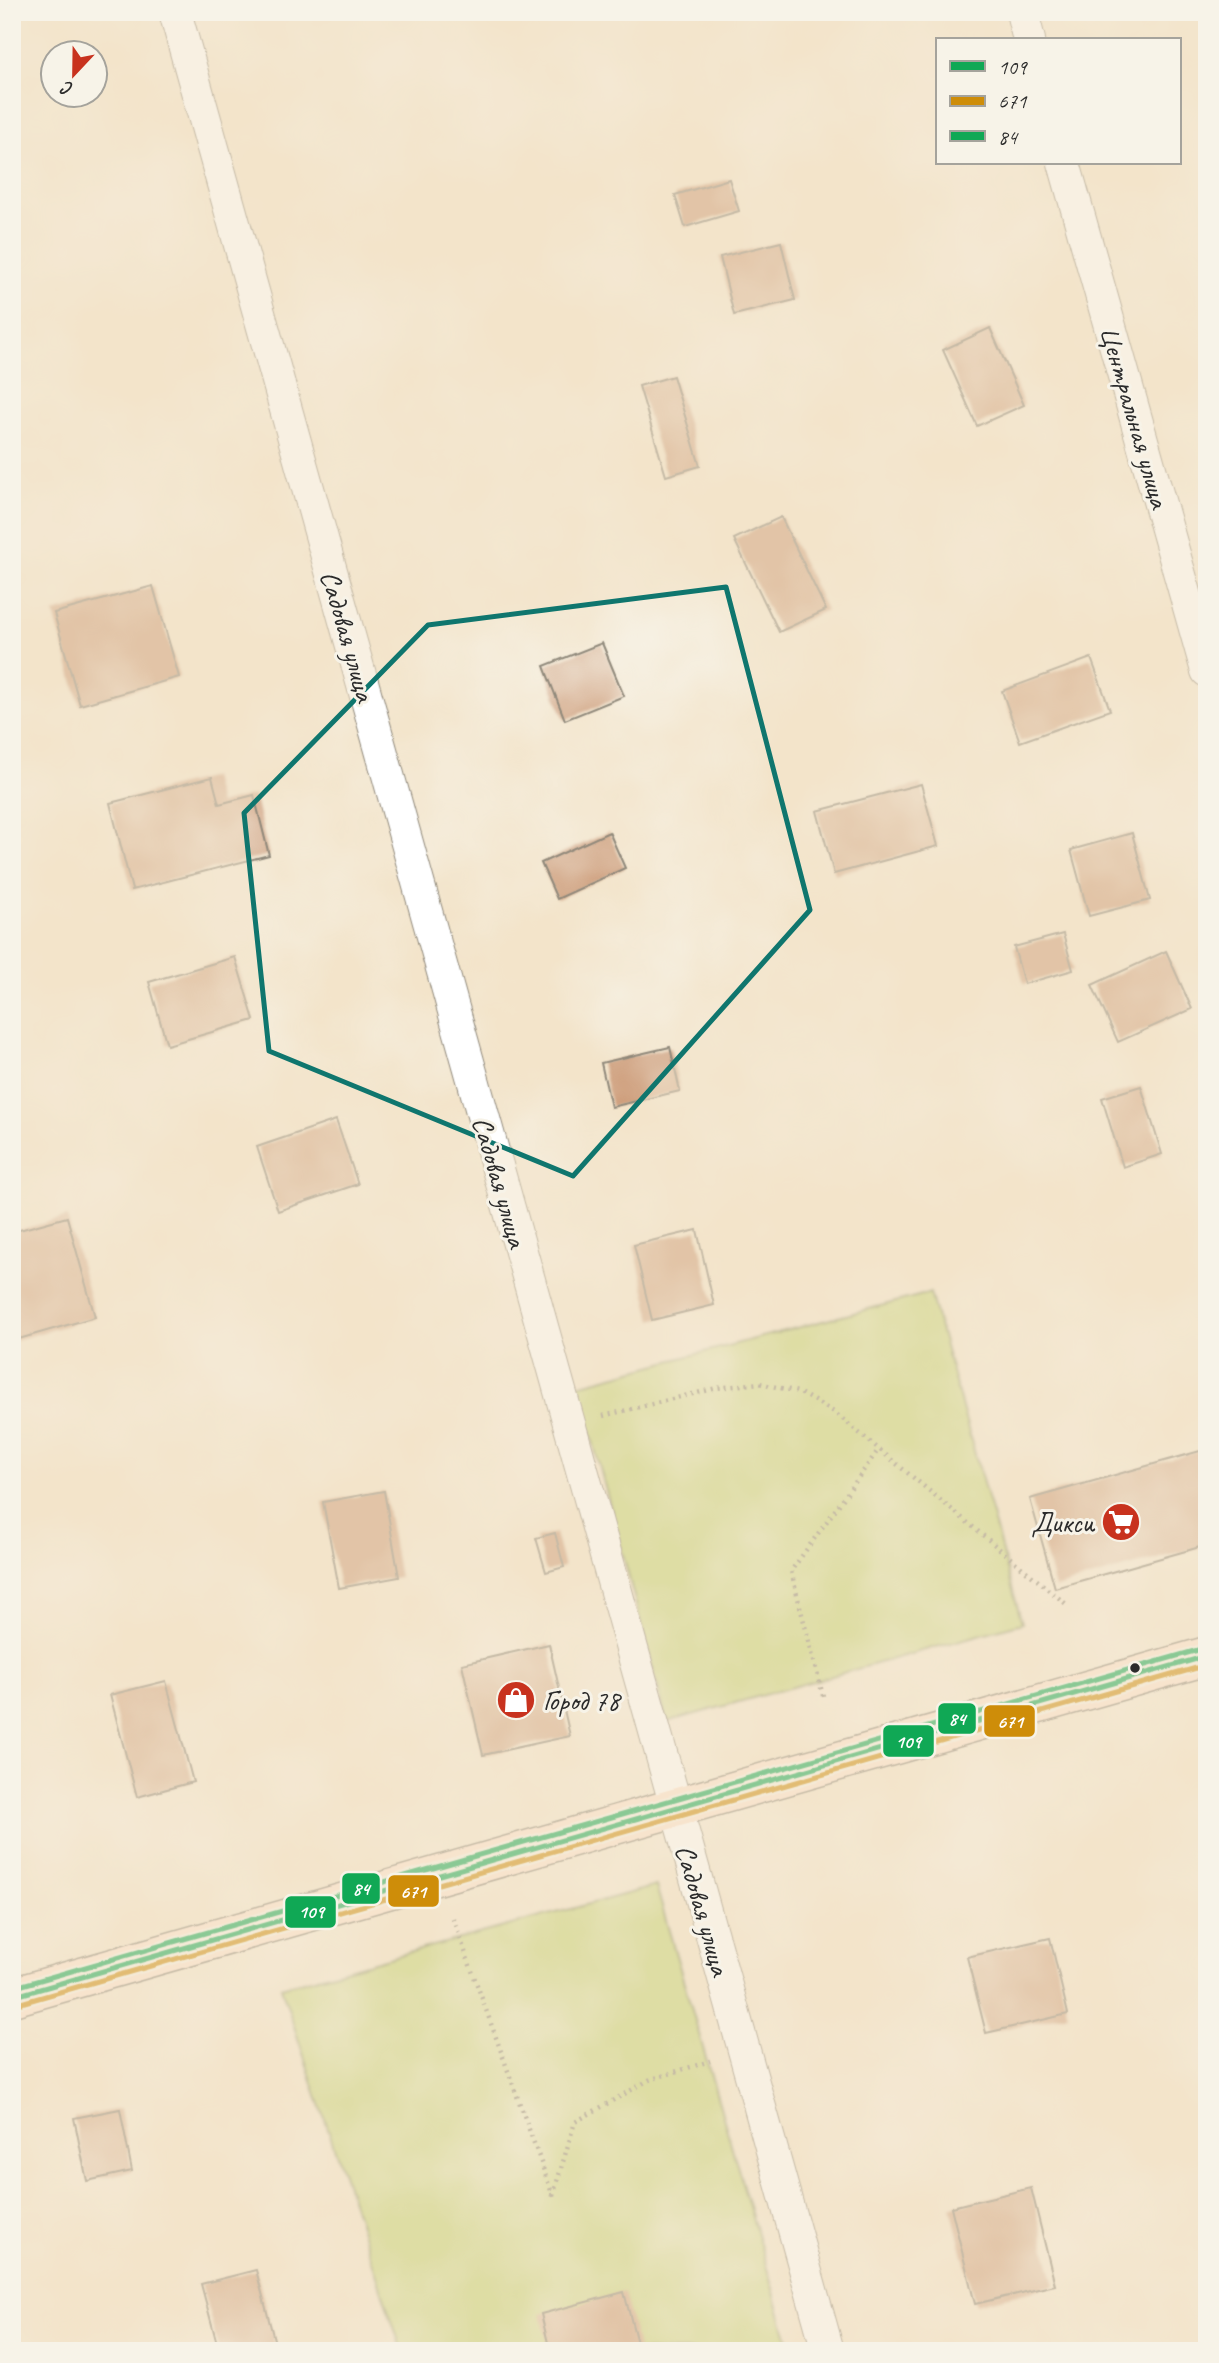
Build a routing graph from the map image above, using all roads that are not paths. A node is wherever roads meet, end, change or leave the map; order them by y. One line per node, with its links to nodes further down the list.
1 (175, 12): 7 (street, Садовая улица)
2 (1021, 12): 3 (street)
3 (1028, 38)
4 (1064, 164): 5 (street, Центральная улица)
5 (1207, 671)
6 (1207, 1656): 7 (main road)
7 (674, 1807): 8 (main road); 9 (street, Садовая улица)
8 (12, 1997)
9 (828, 2351)

